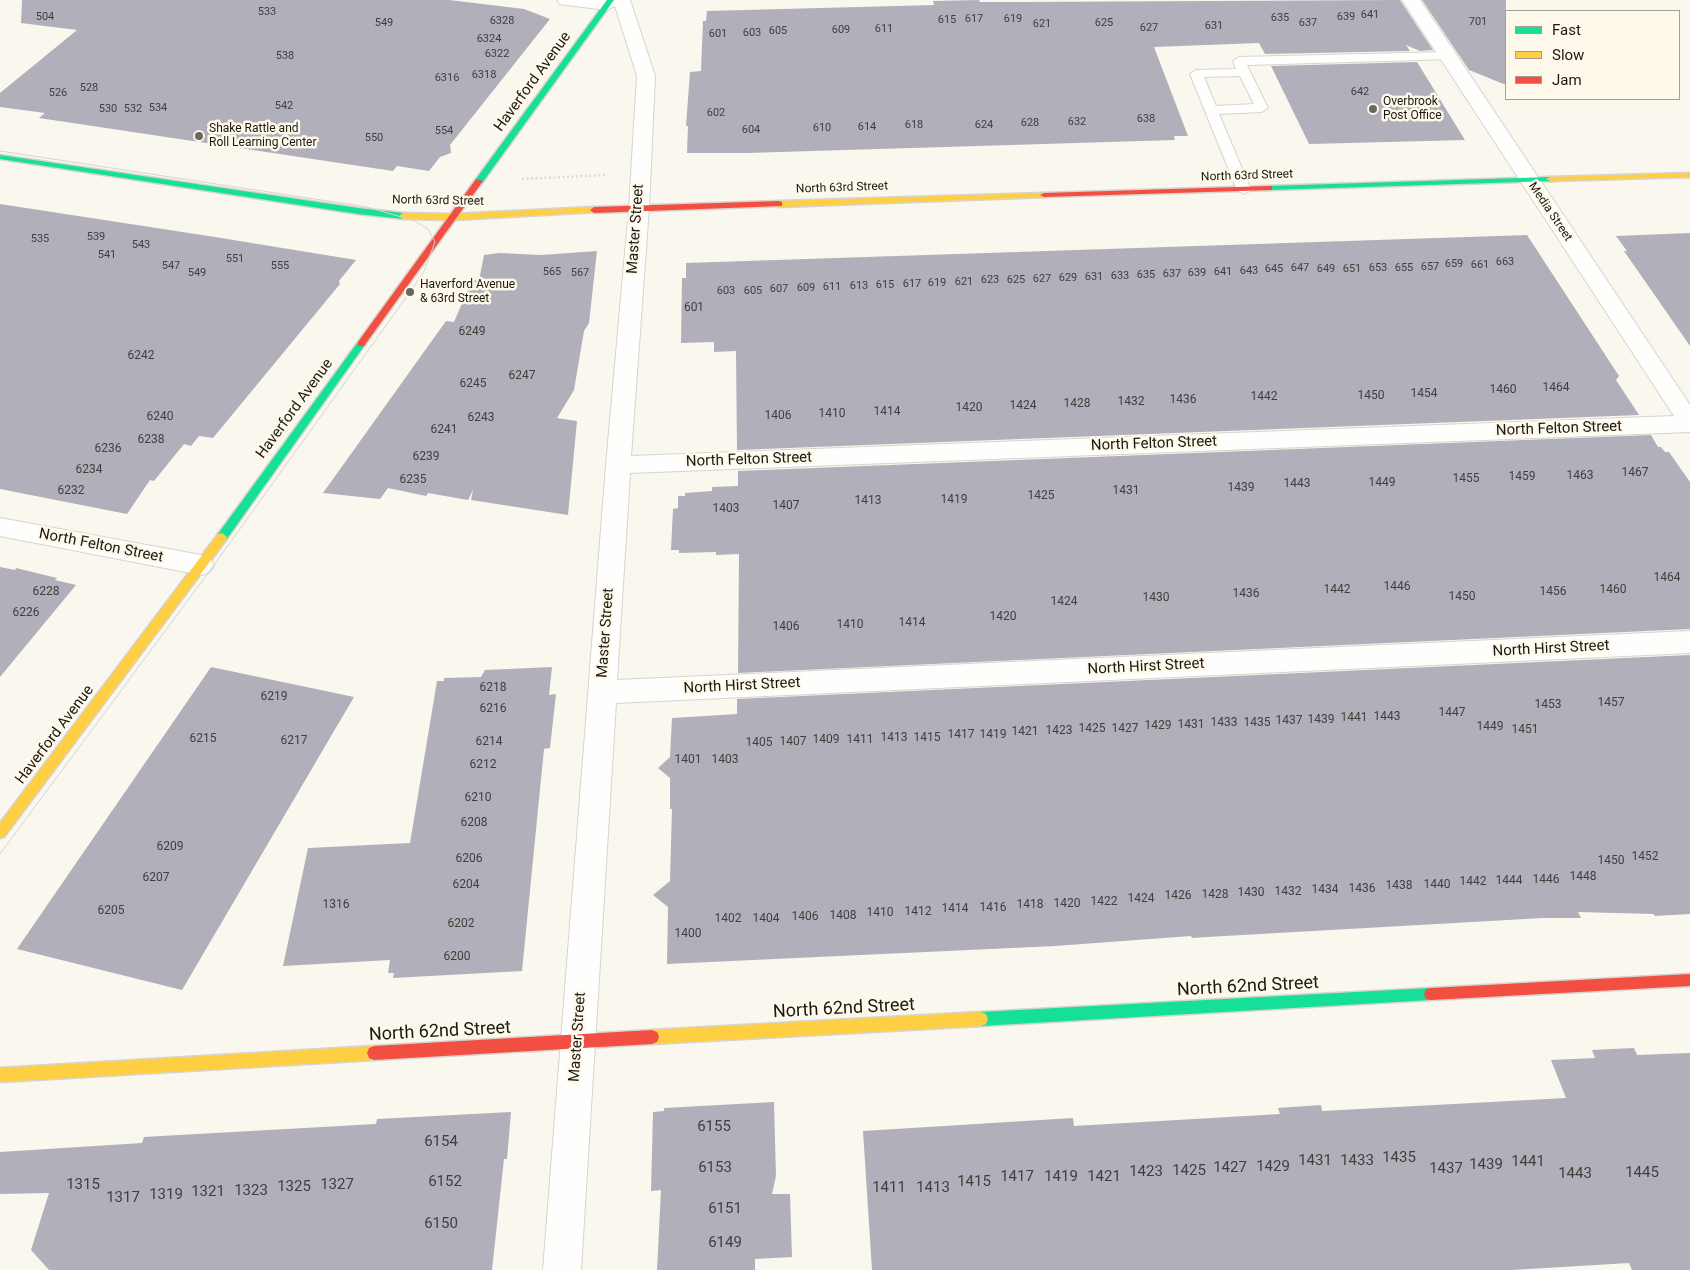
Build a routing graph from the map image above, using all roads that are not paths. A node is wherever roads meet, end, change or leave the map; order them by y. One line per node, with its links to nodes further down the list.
1 (566, 0): 3 (street)
2 (1411, 0): 4 (street, Media Street)
3 (613, 2): 11 (street, Master Street); 12 (main road, Haverford Avenue)
4 (1448, 56): 5 (lane); 9 (street, Media Street)
5 (1244, 72): 6 (lane); 6 (lane)
6 (1211, 110): 10 (lane)
7 (0, 157): 12 (main road, North 63rd Street)
8 (1690, 175): 9 (main road, North 63rd Street)
9 (1530, 181): 10 (main road, North 63rd Street); 13 (street, Media Street)
10 (1244, 190): 11 (main road, North 63rd Street)
11 (639, 208): 12 (main road, North 63rd Street); 14 (street, Master Street)
12 (453, 217): 16 (main road, Haverford Avenue)
13 (1690, 423): 14 (street, North Felton Street)
14 (618, 465): 18 (street, Master Street)
15 (0, 527): 16 (street, North Felton Street)
16 (201, 565): 19 (main road, Haverford Avenue)
17 (1690, 642): 18 (street, North Hirst Street)
18 (602, 692): 21 (street, Master Street)
19 (0, 833)
20 (1690, 980): 21 (main road, North 62nd Street)
21 (578, 1041): 22 (main road, North 62nd Street); 23 (street, Master Street)
22 (0, 1075)
23 (562, 1270)

